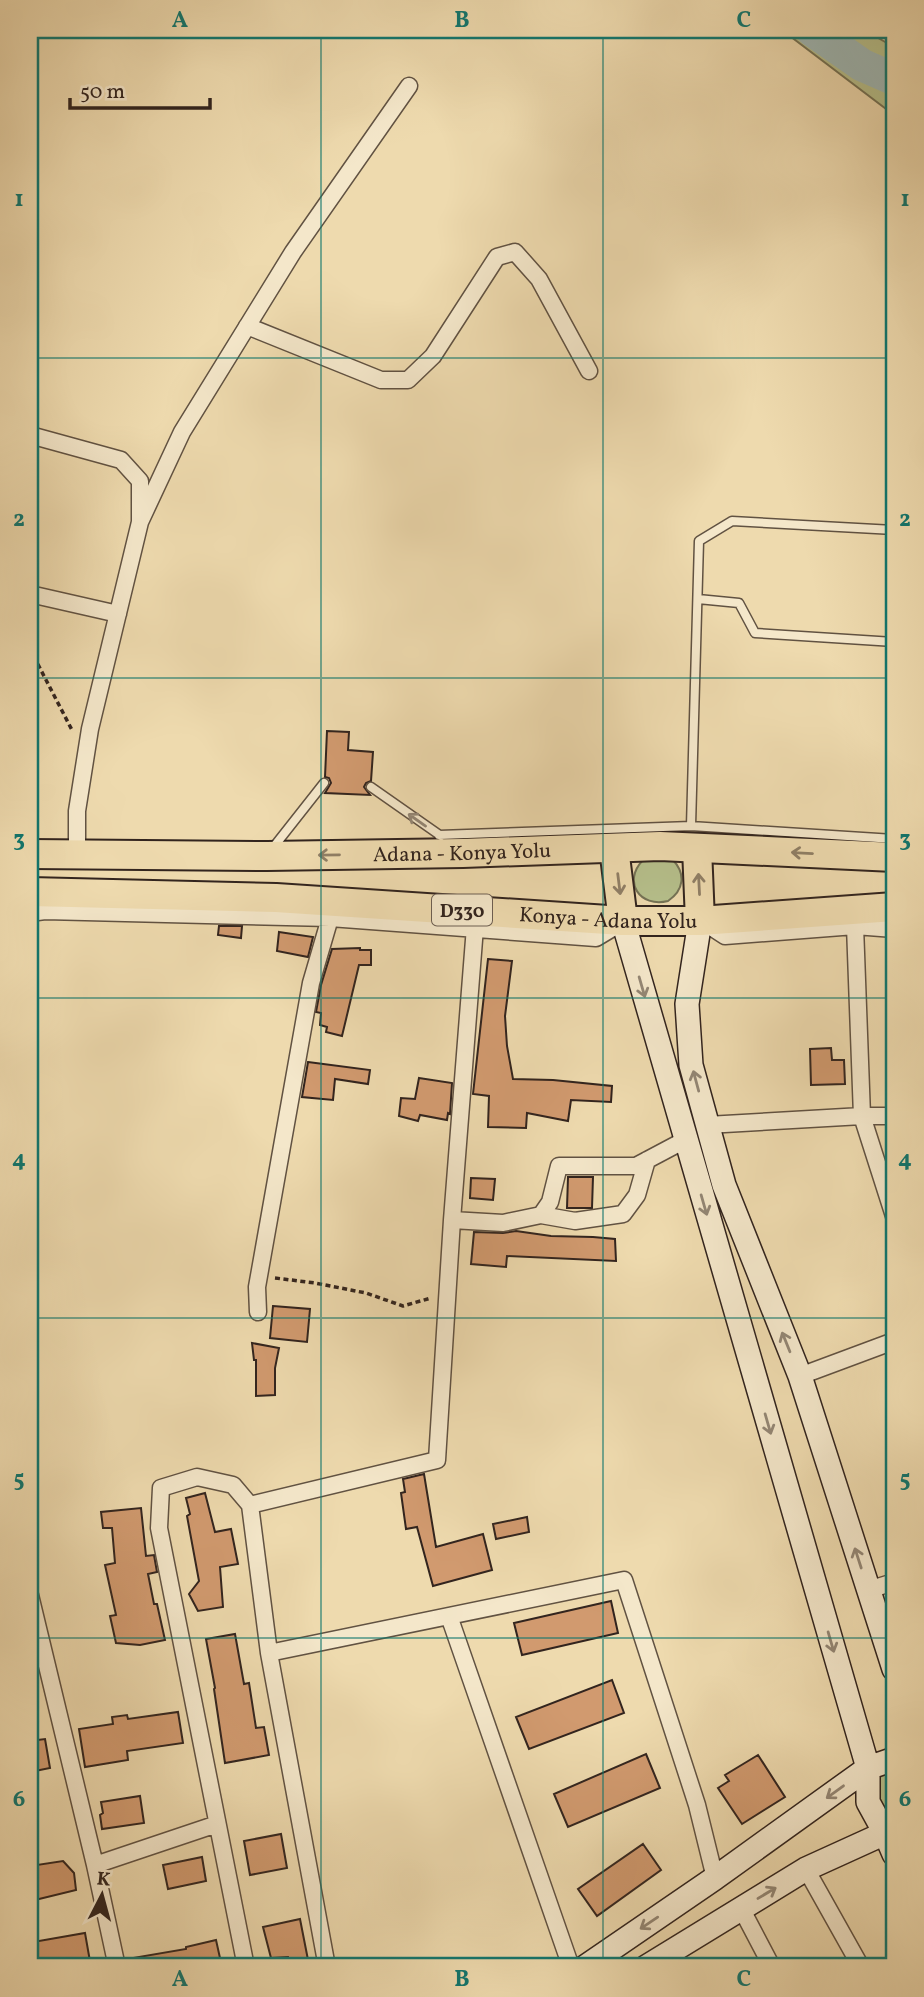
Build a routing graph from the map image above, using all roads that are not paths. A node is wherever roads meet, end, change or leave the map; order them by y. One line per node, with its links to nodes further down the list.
1 (409, 86): 2 (street)
2 (247, 326): 3 (street); 5 (street)
3 (589, 371)
4 (30, 435): 5 (street)
5 (140, 522): 9 (street)
6 (894, 530): 8 (lane)
7 (30, 594): 9 (street)
8 (698, 599): 10 (lane); 14 (lane)
9 (118, 614): 19 (street)
10 (894, 642)
11 (324, 783): 20 (lane)
12 (371, 787): 13 (lane, one-way to 12)
13 (439, 835): 14 (lane); 17 (lane)
14 (694, 837): 15 (lane); 16 (highway, Adana - Konya Yolu); 21 (highway, Adana - Konya Yolu, one-way to 14); 27 (highway, one-way to 14)
15 (894, 839)
16 (614, 848): 17 (highway, Adana - Konya Yolu); 26 (highway, one-way to 26)
17 (463, 853): 20 (highway, Adana - Konya Yolu, one-way to 20)
18 (30, 854): 19 (highway, Adana - Konya Yolu)
19 (77, 854): 20 (highway, Adana - Konya Yolu)
20 (267, 856)
21 (894, 857)
22 (30, 892): 26 (highway, Konya - Adana Yolu / D330)
23 (894, 906): 27 (highway, Konya - Adana Yolu / D330)
24 (30, 913): 25 (street)
25 (330, 918): 29 (street); 39 (street)
26 (623, 921): 27 (highway, Konya - Adana Yolu / D330); 29 (street); 34 (main road, one-way to 34)
27 (700, 921): 28 (street); 33 (main road, one-way to 27)
28 (855, 926): 30 (street); 31 (street)
29 (475, 928): 38 (street)
30 (894, 929)
31 (862, 1116): 32 (street); 33 (street); 37 (street)
32 (894, 1116)
33 (708, 1125): 41 (main road, one-way to 33)
34 (685, 1140): 35 (street); 50 (main road, one-way to 50)
35 (647, 1160): 36 (street); 36 (street)
36 (541, 1215): 38 (street)
37 (894, 1216)
38 (452, 1220): 42 (street)
39 (258, 1312)
40 (894, 1340): 41 (street)
41 (800, 1376): 44 (main road, one-way to 41)
42 (250, 1505): 47 (street); 51 (street)
43 (894, 1582): 44 (street)
44 (868, 1590): 48 (main road)
45 (30, 1595): 53 (street)
46 (449, 1616): 47 (street); 55 (street); 60 (street)
47 (269, 1653): 59 (street)
48 (894, 1669)
49 (894, 1759): 50 (main road)
50 (868, 1768): 52 (main road); 55 (main road, one-way to 55)
51 (217, 1824): 53 (street); 58 (street)
52 (891, 1839): 54 (main road)
53 (95, 1865): 57 (street)
54 (806, 1869): 56 (main road, one-way to 54); 64 (street)
55 (715, 1878): 61 (main road, one-way to 61)
56 (741, 1908): 62 (main road); 63 (street)
57 (117, 1967)
58 (246, 1967)
59 (327, 1967)
60 (571, 1967)
61 (585, 1967)
62 (646, 1967)
63 (772, 1967)
64 (861, 1967)

